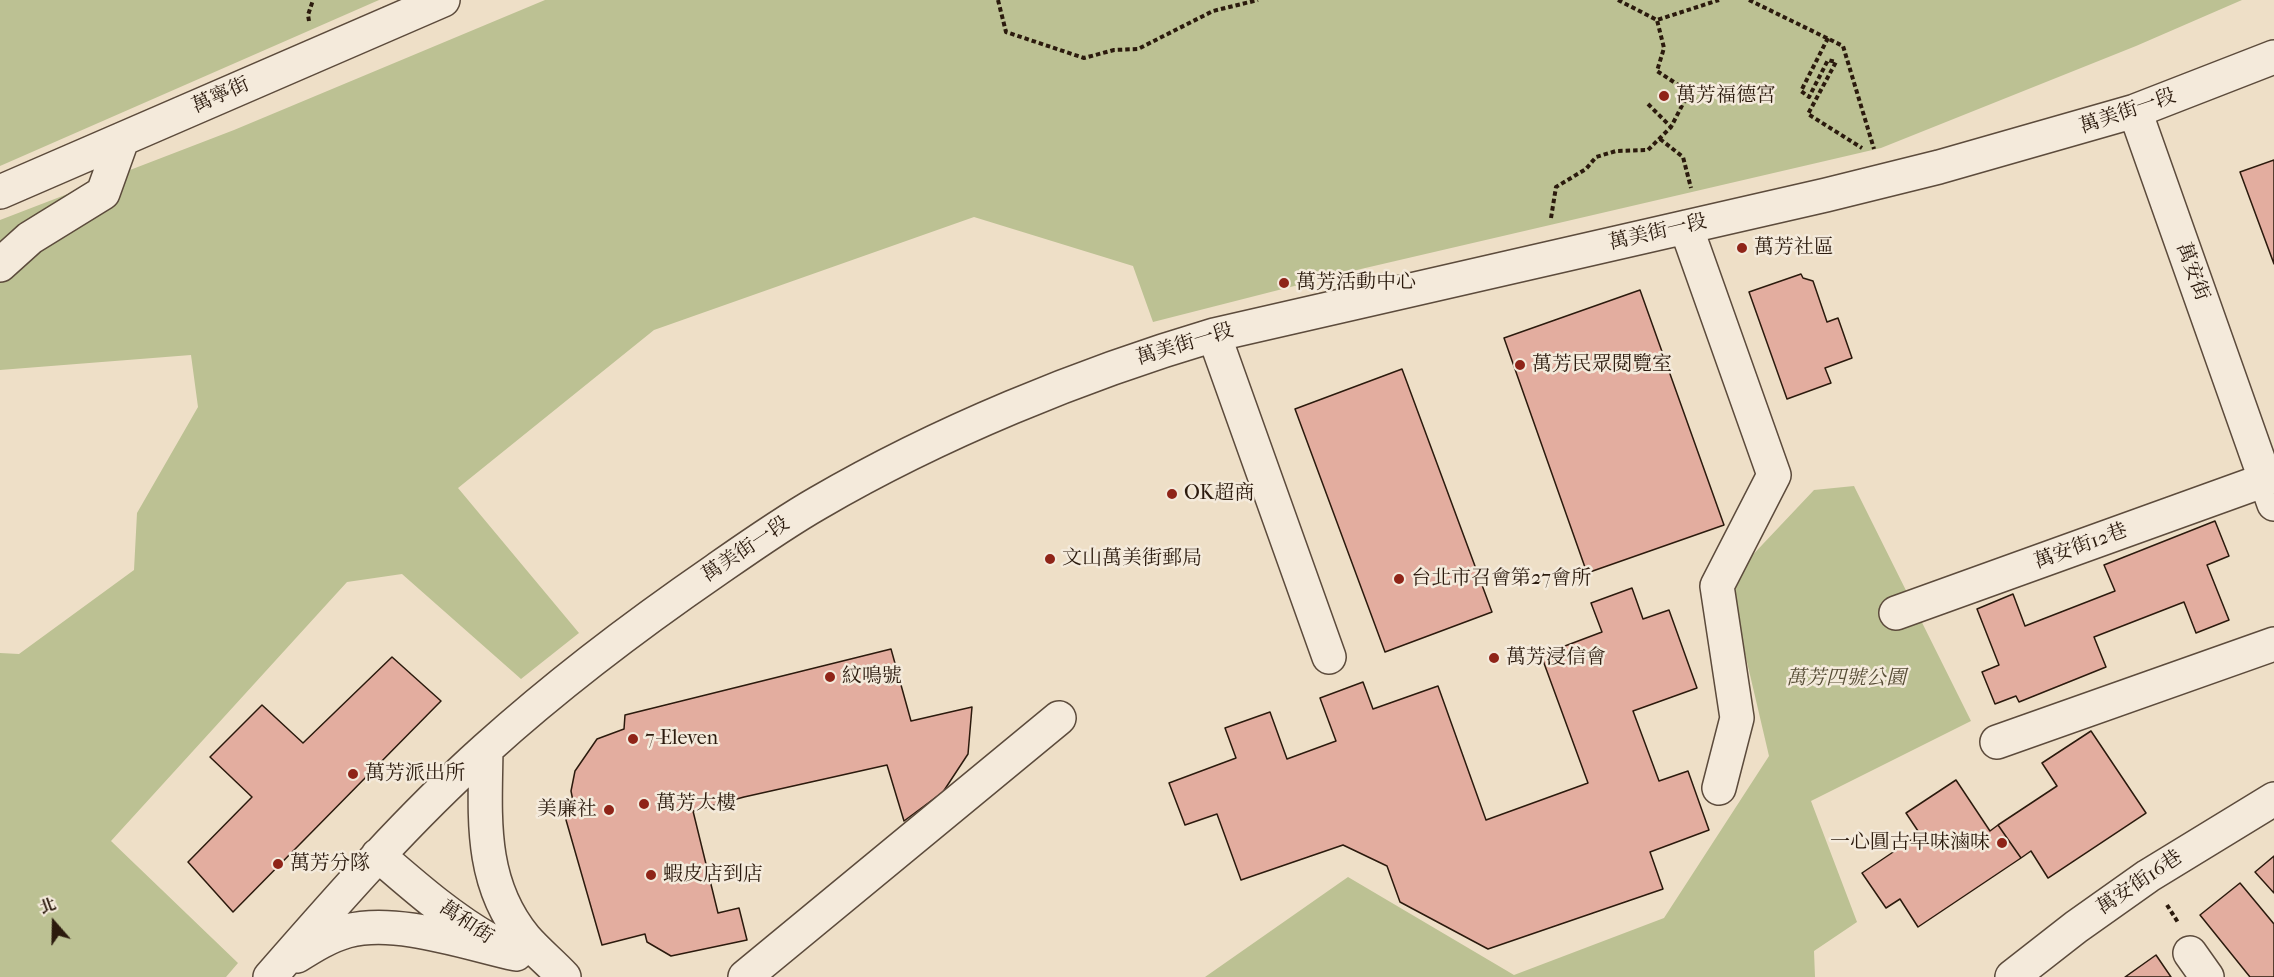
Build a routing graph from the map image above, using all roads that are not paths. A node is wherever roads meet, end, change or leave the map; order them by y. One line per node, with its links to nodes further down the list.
1 (443, 0): 4 (street, 萬寧街)
2 (2274, 57): 3 (street, 萬美街一段)
3 (2135, 111): 6 (street, 萬美街一段); 9 (street, 萬安街)
4 (122, 140): 5 (street, 萬寧街); 7 (street)
5 (0, 192)
6 (1686, 226): 8 (street, 萬美街一段); 17 (street)
7 (0, 266)
8 (1214, 335): 13 (street); 16 (street, 萬美街一段)
9 (2262, 430): 10 (street, 萬安街)
10 (2270, 492): 11 (street, 萬安街12巷)
11 (1896, 614)
12 (2274, 644): 15 (street)
13 (1329, 657)
14 (1059, 718): 23 (street)
15 (1996, 742)
16 (486, 749): 19 (street, 萬美街一段); 22 (street)
17 (1719, 788)
18 (2274, 799): 24 (street, 萬安街16巷)
19 (378, 855): 20 (street, 萬和街); 21 (street, 萬美街一段)
20 (516, 954): 21 (street); 22 (street, 萬和街)
21 (274, 972)
22 (564, 977)
23 (745, 977)
24 (2012, 977)

